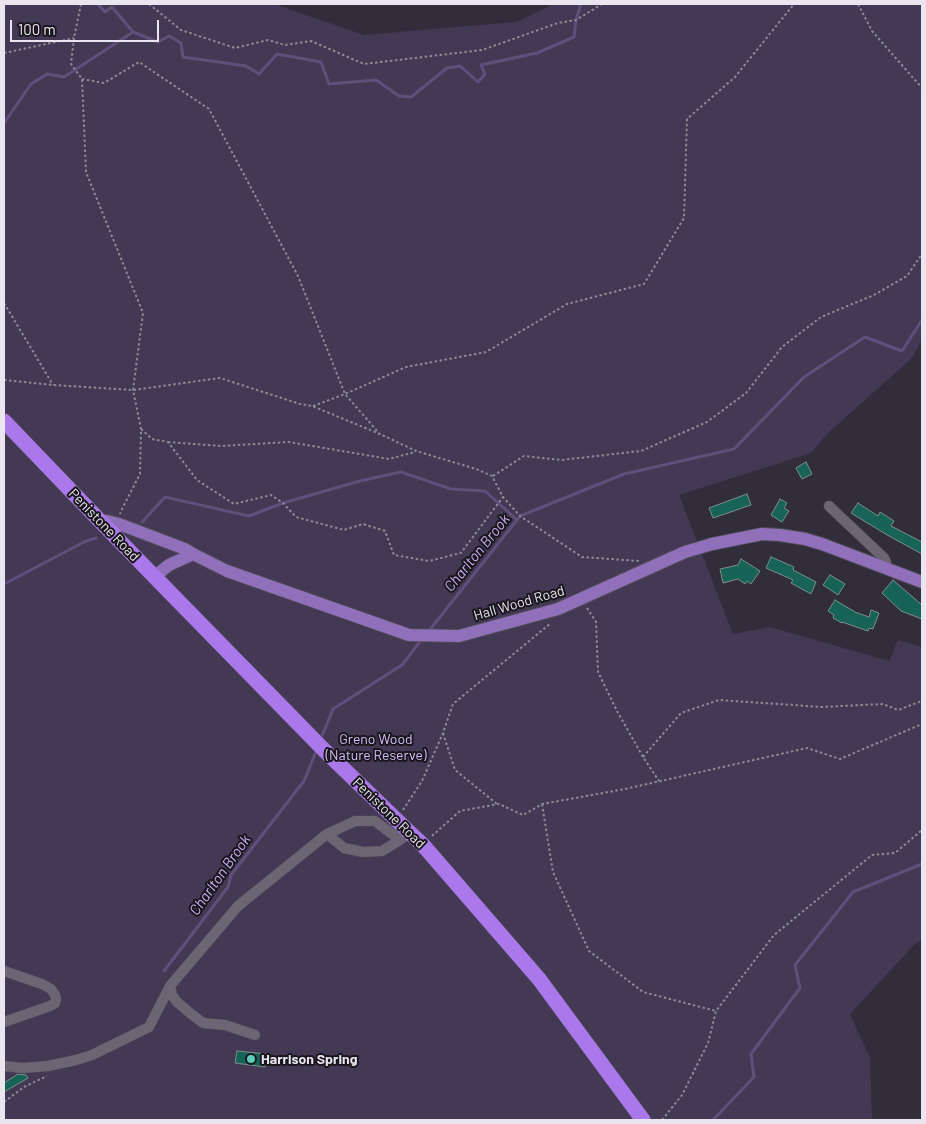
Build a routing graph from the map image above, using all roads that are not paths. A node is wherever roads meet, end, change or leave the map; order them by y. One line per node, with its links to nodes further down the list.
1 (4, 421): 3 (highway, Penistone Road)
2 (829, 506): 5 (lane)
3 (101, 522): 4 (main road, Hall Wood Road); 6 (highway, Penistone Road)
4 (194, 554): 5 (main road, Hall Wood Road); 6 (main road)
5 (886, 568): 7 (main road, Hall Wood Road)
6 (154, 577): 9 (highway, Penistone Road)
7 (922, 582)
8 (327, 834): 9 (lane); 9 (lane); 11 (lane)
9 (404, 836): 15 (highway, Penistone Road)
10 (4, 971): 12 (lane)
11 (170, 986): 13 (lane); 14 (lane)
12 (4, 1022)
13 (255, 1035)
14 (4, 1066)
15 (643, 1120)

